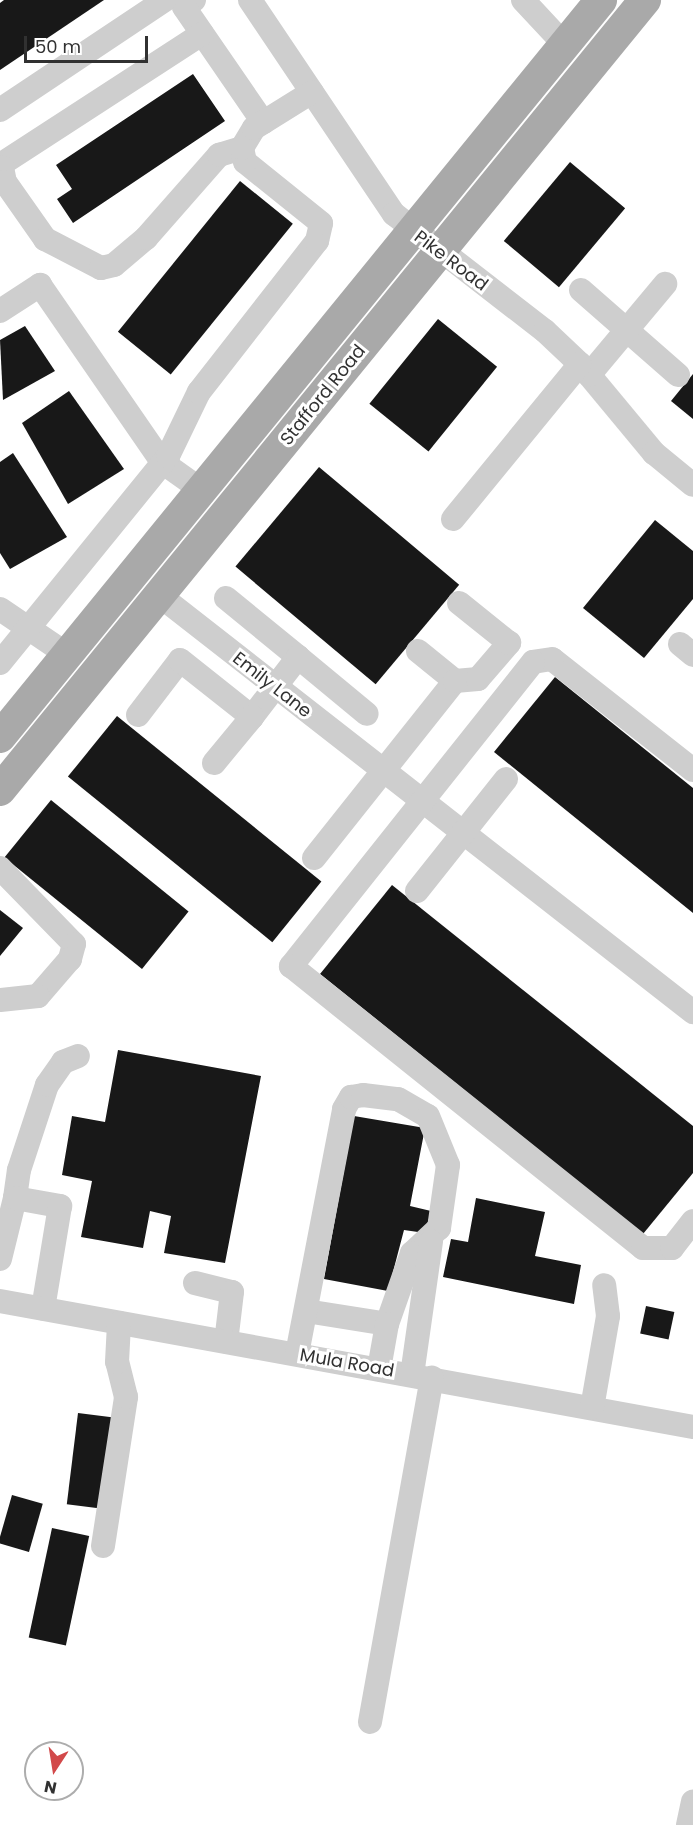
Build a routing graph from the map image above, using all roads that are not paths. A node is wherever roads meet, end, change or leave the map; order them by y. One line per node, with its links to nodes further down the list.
1 (250, 0): 8 (street, Pike Road)
2 (523, 0): 7 (street)
3 (601, 0): 7 (main road, Stafford Road)
4 (645, 0): 14 (main road, Stafford Road)
5 (181, 2): 6 (street); 9 (street)
6 (202, 34): 10 (street); 12 (street)
7 (565, 45): 13 (main road, Stafford Road)
8 (312, 92): 10 (street); 13 (street, Pike Road)
9 (0, 110)
10 (263, 123): 11 (street)
11 (242, 148): 12 (street); 21 (street)
12 (1, 166)
13 (412, 232): 14 (street, Pike Road); 23 (main road, Stafford Road)
14 (438, 253): 19 (street, Pike Road); 24 (main road, Stafford Road)
15 (665, 284): 18 (street)
16 (582, 290): 18 (street)
17 (0, 311): 21 (street)
18 (626, 331): 19 (street); 20 (street)
19 (584, 369): 22 (street, Pike Road); 25 (street)
20 (678, 375)
21 (162, 462): 23 (street); 30 (street)
22 (693, 485)
23 (200, 489): 24 (main road); 32 (main road, Stafford Road)
24 (226, 513): 26 (main road, Stafford Road)
25 (453, 519)
26 (159, 595): 36 (street, Emily Lane); 45 (main road, Stafford Road)
27 (226, 598): 33 (street)
28 (459, 603): 35 (street)
29 (0, 609): 30 (street)
30 (32, 626): 32 (street); 34 (street)
31 (418, 651): 35 (street)
32 (68, 655): 40 (main road, Stafford Road)
33 (298, 657): 36 (street); 37 (street)
34 (0, 663)
35 (455, 681): 43 (street)
36 (275, 687): 39 (street); 43 (street, Emily Lane)
37 (367, 714)
38 (138, 715): 39 (street)
39 (252, 717): 41 (street)
40 (0, 737)
41 (214, 764)
42 (693, 770): 46 (street)
43 (386, 773): 46 (street, Emily Lane); 48 (street)
44 (506, 779): 47 (street)
45 (2, 783)
46 (426, 802): 47 (street, Emily Lane); 55 (street)
47 (462, 834): 50 (street); 52 (street, Emily Lane)
48 (314, 858)
49 (0, 868): 51 (street)
50 (417, 891)
51 (0, 1000)
52 (693, 1012)
53 (78, 1056): 54 (street)
54 (15, 1198): 57 (street); 61 (street)
55 (693, 1221)
56 (430, 1241): 62 (street); 64 (street); 68 (street)
57 (0, 1259)
58 (195, 1283): 65 (street)
59 (604, 1285): 69 (street)
60 (0, 1301): 61 (street, Mula Road)
61 (43, 1309): 63 (street, Mula Road)
62 (306, 1311): 64 (street); 66 (street)
63 (119, 1323): 65 (street, Mula Road); 71 (street)
64 (387, 1324): 67 (street)
65 (226, 1342): 66 (street, Mula Road)
66 (297, 1354): 67 (street, Mula Road)
67 (379, 1369): 68 (street, Mula Road)
68 (422, 1376): 69 (street, Mula Road); 72 (street)
69 (592, 1408): 70 (street, Mula Road)
70 (693, 1427)
71 (103, 1546)
72 (370, 1722)
73 (693, 1802): 74 (street)
74 (688, 1825)

